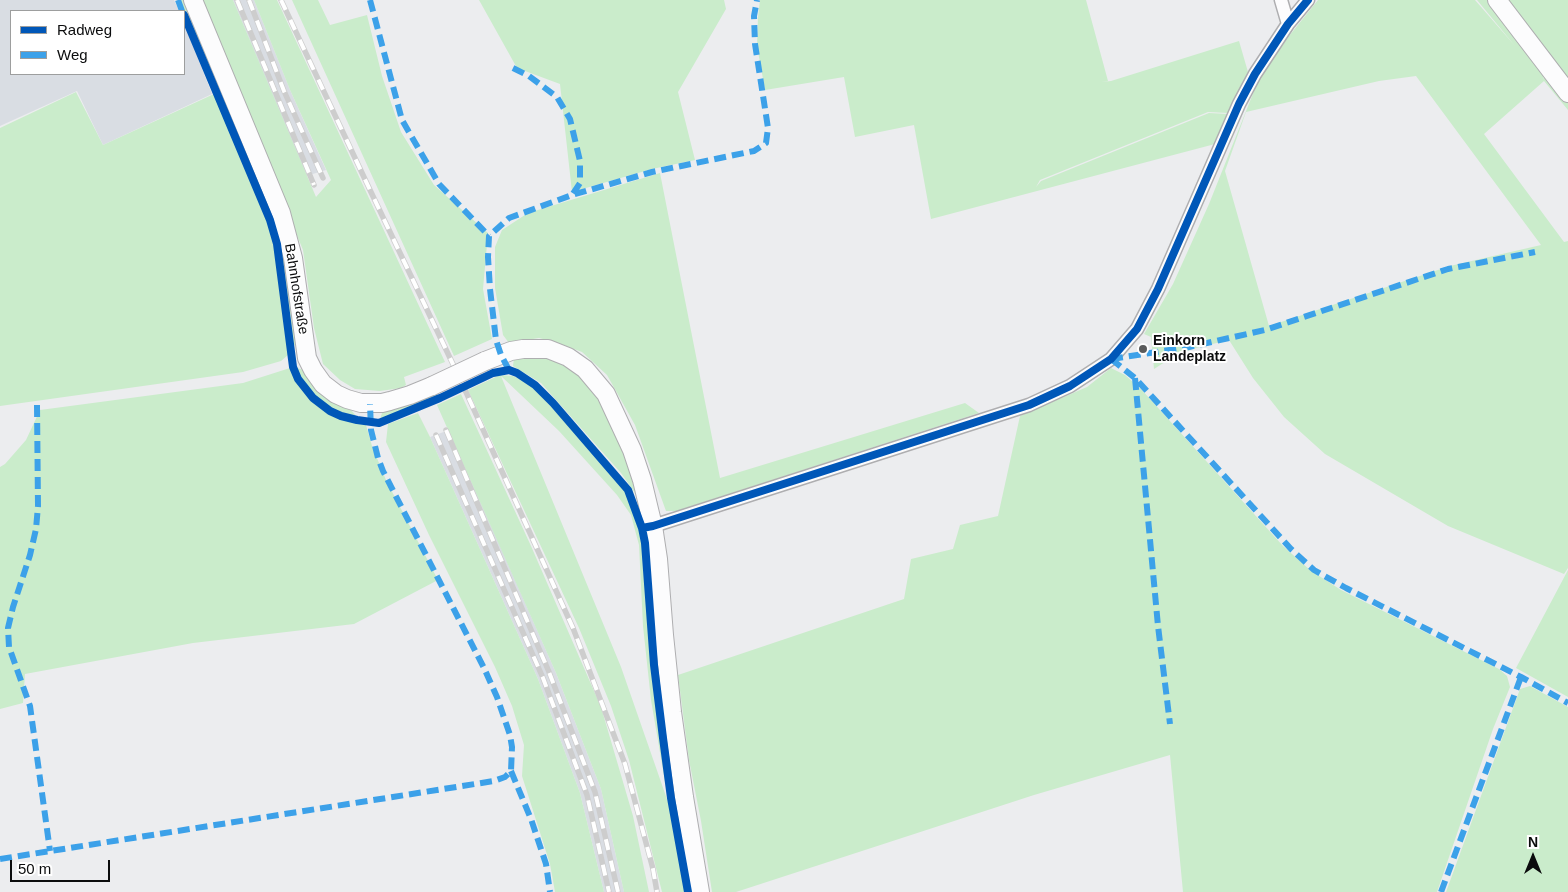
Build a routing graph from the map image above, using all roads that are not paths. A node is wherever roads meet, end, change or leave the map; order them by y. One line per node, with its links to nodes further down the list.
1 (193, 0): 7 (main road, Bahnhofstraße, bridge)
2 (1281, 0): 5 (street)
3 (1308, 0): 5 (street)
4 (1497, 0): 6 (main road)
5 (1288, 24): 7 (street)
6 (1568, 93)
7 (653, 526): 8 (main road, Bahnhofstraße)
8 (700, 892)

